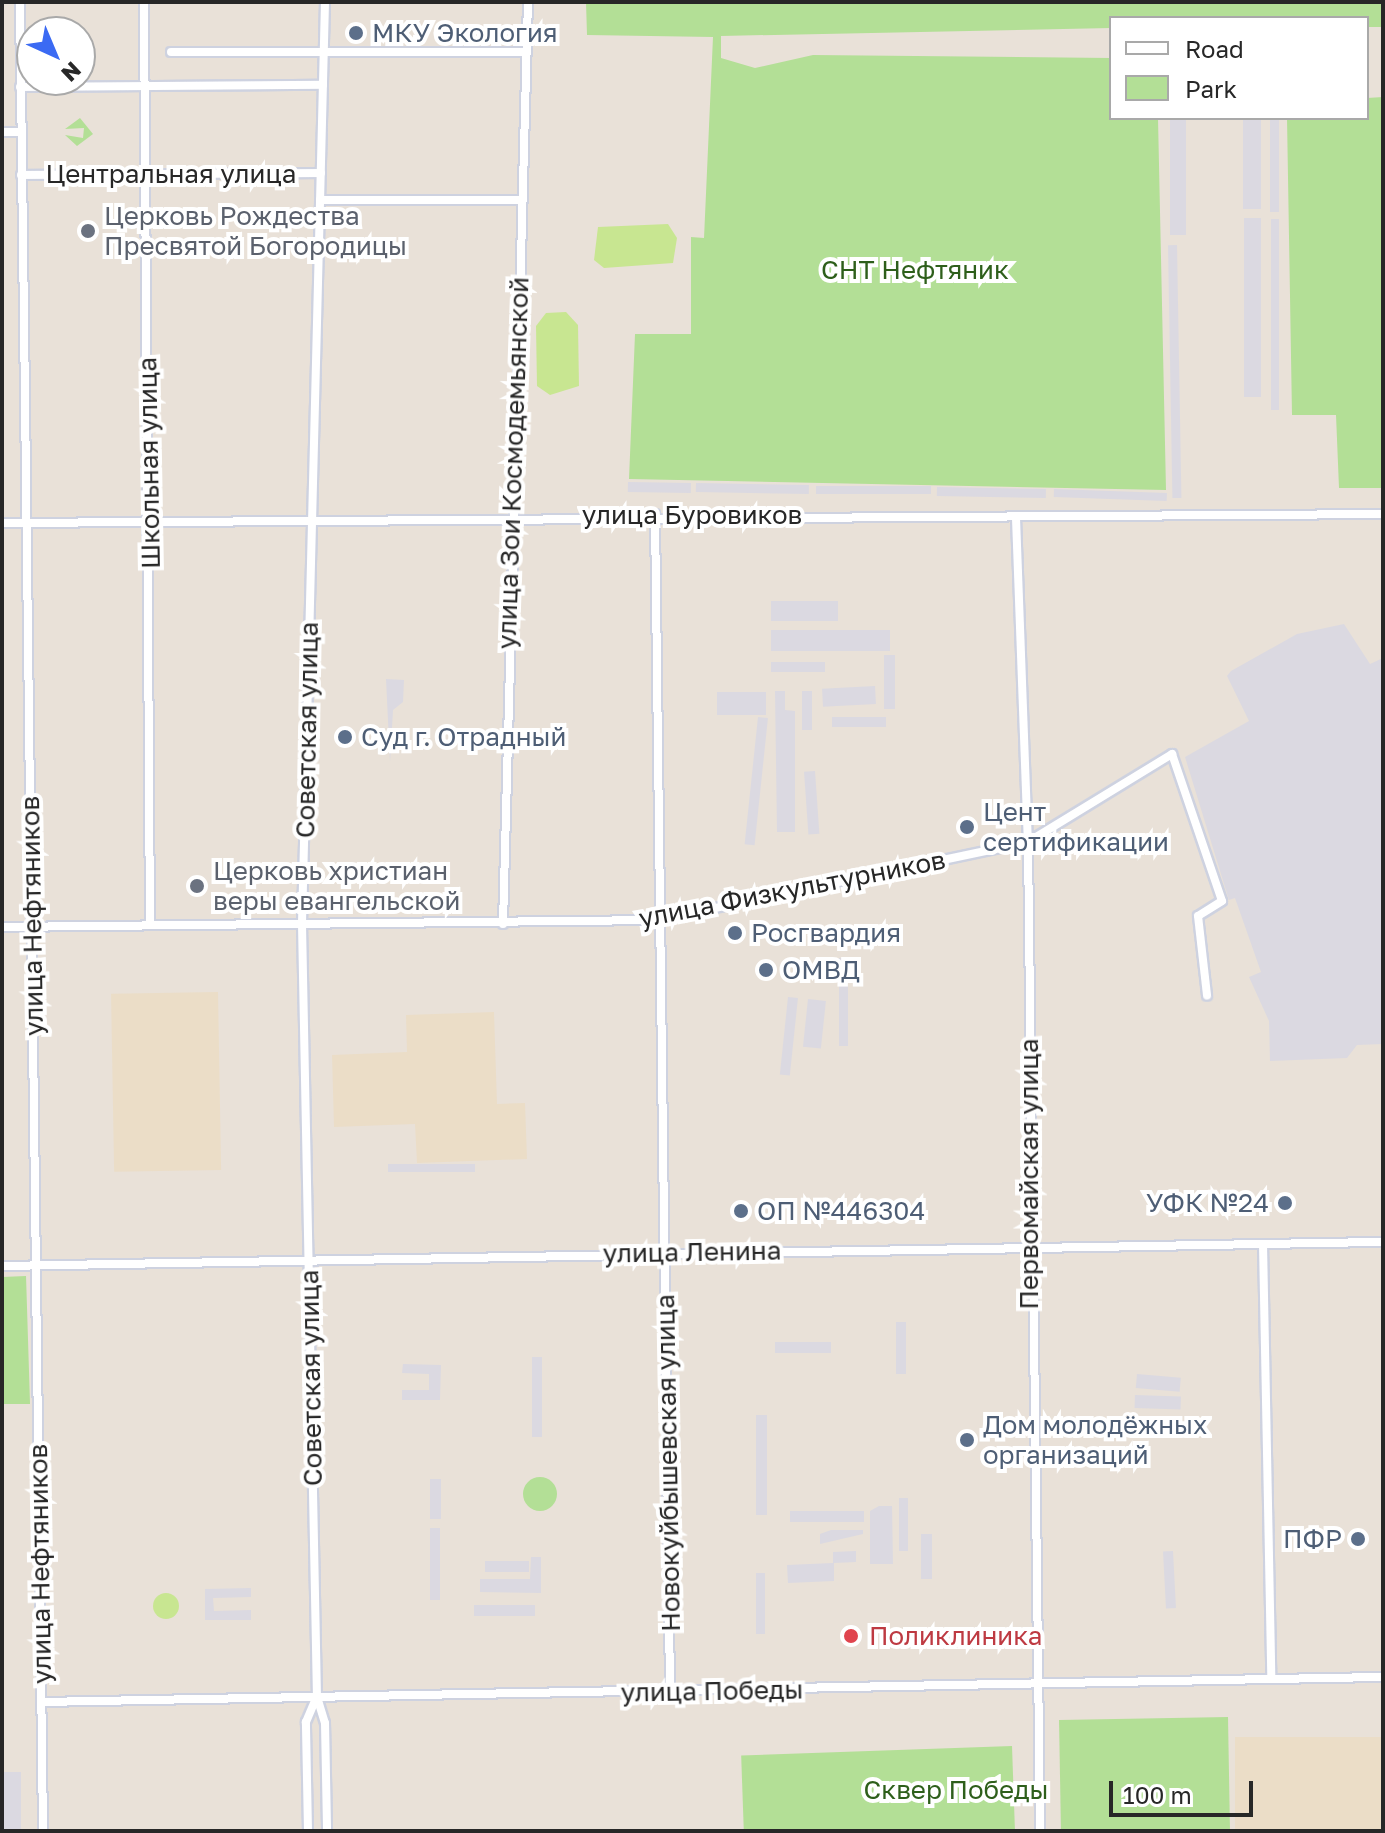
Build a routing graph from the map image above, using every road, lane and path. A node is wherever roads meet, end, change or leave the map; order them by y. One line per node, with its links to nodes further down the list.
1 (144, 2): 7 (street, Школьная улица)
2 (325, 2): 4 (street, Советская улица)
3 (528, 2): 6 (street, улица Зои Космодемьянской)
4 (324, 50): 5 (street); 6 (street); 8 (street, Советская улица)
5 (171, 52)
6 (527, 52): 17 (street, улица Зои Космодемьянской)
7 (143, 85): 8 (street); 9 (street); 14 (street, Школьная улица)
8 (323, 85): 13 (street, Советская улица)
9 (96, 86)
10 (20, 96): 12 (street, улица Нефтяников)
11 (2, 132): 12 (street, Центральная улица)
12 (21, 132): 15 (street, улица Нефтяников)
13 (321, 173): 14 (street, Центральная улица); 16 (street, Советская улица)
14 (145, 174): 15 (street, Центральная улица); 23 (street, Школьная улица)
15 (21, 175): 25 (street, улица Нефтяников)
16 (320, 200): 17 (street); 22 (street, Советская улица)
17 (522, 200): 20 (street, улица Зои Космодемьянской)
18 (655, 514): 20 (street, улица Буровиков); 21 (street, улица Буровиков); 27 (street, Новокуйбышевская улица)
19 (1383, 514): 21 (street, улица Буровиков)
20 (509, 516): 22 (street, улица Буровиков); 30 (street, улица Зои Космодемьянской)
21 (1016, 518): 26 (street, Первомайская улица)
22 (312, 519): 23 (street, улица Буровиков); 29 (street, Советская улица)
23 (151, 521): 25 (street, улица Буровиков); 28 (street, Школьная улица)
24 (2, 523): 25 (street, улица Буровиков)
25 (25, 523): 31 (street, улица Нефтяников)
26 (1028, 842): 27 (street, улица Физкультурников); 33 (street, улица Физкультурников); 36 (street, Первомайская улица)
27 (658, 920): 30 (street, улица Физкультурников); 37 (street, Новокуйбышевская улица)
28 (150, 924): 29 (street, улица Физкультурников); 31 (street, улица Физкультурников)
29 (302, 924): 30 (street, улица Физкультурников); 39 (street, Советская улица)
30 (503, 924)
31 (33, 926): 32 (street, улица Физкультурников); 38 (street, улица Нефтяников)
32 (2, 927)
33 (1207, 995)
34 (1383, 1242): 35 (street, улица Ленина)
35 (1263, 1244): 36 (street, улица Ленина); 42 (street)
36 (1029, 1248): 37 (street, улица Ленина); 43 (street, Первомайская улица)
37 (666, 1252): 39 (street, улица Ленина); 44 (street, Новокуйбышевская улица)
38 (36, 1264): 39 (street, улица Ленина); 40 (street, улица Ленина); 46 (street, улица Нефтяников)
39 (310, 1264): 45 (street, Советская улица)
40 (2, 1266)
41 (1383, 1677): 42 (street, улица Победы)
42 (1271, 1679): 43 (street, улица Победы)
43 (1037, 1684): 44 (street, улица Победы); 50 (street, Первомайская улица)
44 (670, 1692): 45 (street, улица Победы)
45 (317, 1697): 46 (street, улица Победы); 48 (street, Советская улица); 49 (street, Советская улица)
46 (41, 1702): 47 (street, улица Нефтяников)
47 (43, 1831)
48 (308, 1831)
49 (327, 1831)
50 (1040, 1831)

